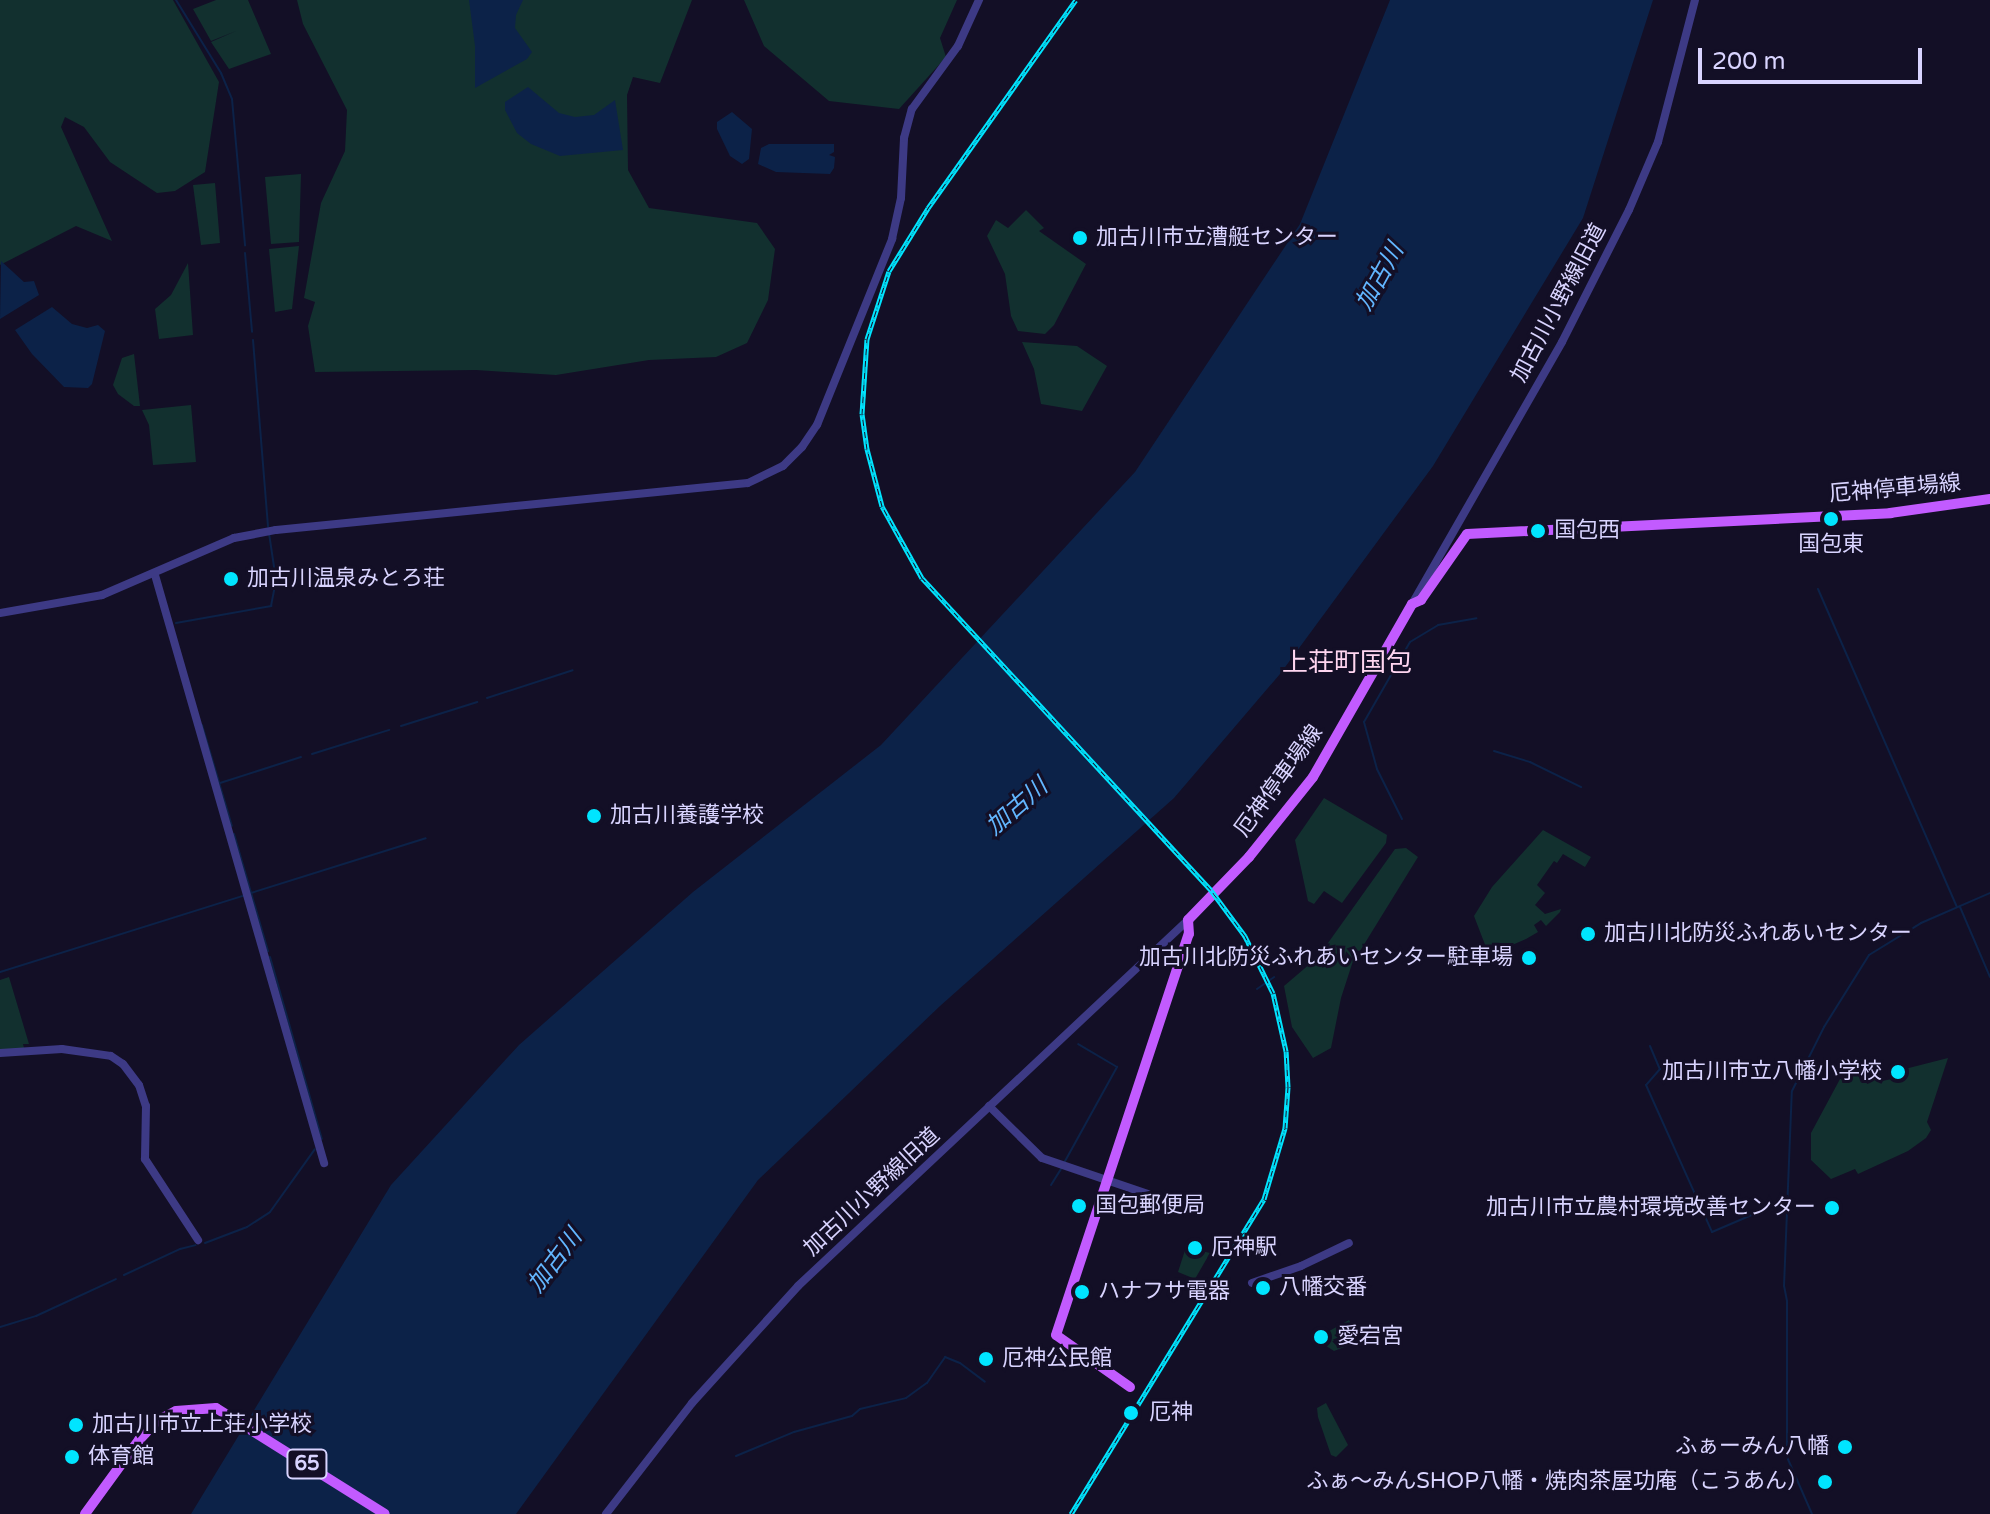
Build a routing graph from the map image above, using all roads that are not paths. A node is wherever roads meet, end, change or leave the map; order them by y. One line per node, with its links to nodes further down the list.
1 (979, 0): 4 (street)
2 (1695, 0): 5 (street, 加古川小野線旧道)
3 (1990, 499): 5 (main road, 厄神停車場線)
4 (155, 575): 6 (street); 10 (street)
5 (1412, 604): 7 (main road, 厄神停車場線)
6 (0, 613)
7 (1188, 920): 9 (street, 加古川小野線旧道); 11 (main road)
8 (0, 1053): 13 (street)
9 (989, 1106): 11 (street); 19 (street, 加古川小野線旧道)
10 (324, 1163)
11 (1106, 1181): 12 (street); 16 (main road)
12 (1148, 1194)
13 (198, 1240)
14 (1349, 1243): 15 (street)
15 (1252, 1283)
16 (1130, 1387)
17 (85, 1514): 18 (main road, 65)
18 (385, 1514)
19 (606, 1514)

